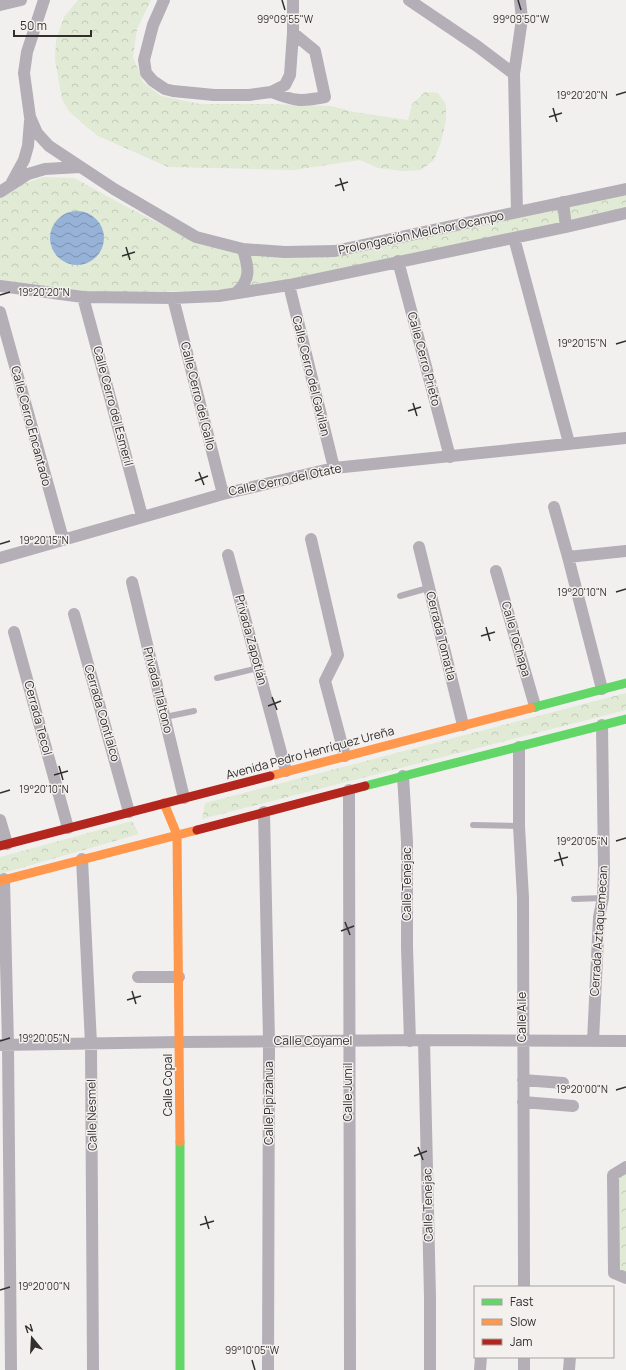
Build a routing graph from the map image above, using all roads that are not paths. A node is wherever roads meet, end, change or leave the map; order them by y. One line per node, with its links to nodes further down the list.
1 (21, 0): 7 (street)
2 (44, 0): 11 (street)
3 (164, 0): 10 (street)
4 (293, 0): 8 (street)
5 (409, 0): 9 (street)
6 (520, 0): 9 (street)
7 (0, 5)
8 (293, 33): 10 (street); 10 (street)
9 (514, 74): 17 (street)
10 (271, 92)
11 (30, 117): 12 (street, Prolongación Melchor Ocampo); 13 (street)
12 (80, 167): 13 (street); 21 (street, Prolongación Melchor Ocampo)
13 (11, 184): 15 (street)
14 (626, 189): 16 (street, Prolongación Melchor Ocampo)
15 (0, 192)
16 (563, 202): 17 (street, Prolongación Melchor Ocampo); 19 (street)
17 (517, 212): 21 (street, Prolongación Melchor Ocampo)
18 (626, 213): 19 (street, Prolongación Melchor Ocampo)
19 (566, 227): 20 (street, Prolongación Melchor Ocampo)
20 (514, 238): 22 (street, Prolongación Melchor Ocampo); 30 (street)
21 (244, 249): 25 (street)
22 (398, 261): 23 (street, Prolongación Melchor Ocampo); 31 (street, Calle Cerro Prieto)
23 (289, 285): 25 (street, Prolongación Melchor Ocampo); 32 (street, Calle Cerro del Gavilan)
24 (0, 286): 26 (street, Prolongación Melchor Ocampo)
25 (237, 292): 27 (street, Prolongación Melchor Ocampo)
26 (84, 296): 27 (street, Prolongación Melchor Ocampo); 35 (street, Calle Cerro del Esmeril)
27 (173, 298): 33 (street, Calle Cerro del Gallo)
28 (0, 312): 36 (street, Calle Cerro Encantado)
29 (626, 438): 30 (street, Calle Cerro del Otate)
30 (569, 443): 31 (street, Calle Cerro del Otate)
31 (450, 457): 32 (street, Calle Cerro del Otate)
32 (334, 468): 33 (street, Calle Cerro del Otate)
33 (223, 494): 35 (street, Calle Cerro del Otate)
34 (554, 507): 41 (street)
35 (142, 516): 36 (street, Calle Cerro del Otate)
36 (63, 539): 42 (street, Calle Cerro del Otate)
37 (311, 539): 60 (street)
38 (419, 547): 45 (street, Cerrada Tomatla)
39 (626, 551): 41 (street)
40 (228, 554): 49 (street, Privada Zapotlán)
41 (568, 557): 52 (street)
42 (0, 558)
43 (496, 572): 53 (street, Calle Tochapa)
44 (132, 582): 55 (street, Privada Tlaltono)
45 (428, 588): 46 (lane); 57 (street, Cerrada Tomatla)
46 (400, 596)
47 (74, 614): 66 (street, Cerrada Contlalco)
48 (14, 632): 71 (street, Cerrada Tecol)
49 (258, 668): 50 (lane); 61 (street, Privada Zapotlán)
50 (217, 678)
51 (626, 683): 52 (main road, Avenida Pedro Henríquez Ureña)
52 (602, 689): 53 (main road, Avenida Pedro Henríquez Ureña)
53 (535, 706): 57 (main road, Avenida Pedro Henríquez Ureña)
54 (194, 711): 55 (lane)
55 (164, 716): 64 (street, Privada Tlaltono)
56 (626, 719): 58 (main road)
57 (463, 725): 60 (main road, Avenida Pedro Henríquez Ureña)
58 (602, 725): 59 (main road); 76 (street, Cerrada Aztaquemecan)
59 (519, 747): 62 (main road); 70 (street, Calle Aile)
60 (345, 756): 61 (main road, Avenida Pedro Henríquez Ureña)
61 (286, 771): 64 (main road, Avenida Pedro Henríquez Ureña)
62 (403, 776): 63 (main road); 83 (street, Calle Tenejac)
63 (348, 790): 67 (main road); 82 (street, Calle Jumil)
64 (184, 798): 65 (main road, Avenida Pedro Henríquez Ureña)
65 (164, 803): 66 (main road, Avenida Pedro Henríquez Ureña); 72 (main road, Calle Copal)
66 (129, 812): 71 (main road, Avenida Pedro Henríquez Ureña)
67 (264, 812): 72 (main road); 81 (street, Calle Pipizahua)
68 (0, 820): 73 (street)
69 (473, 825): 70 (lane)
70 (518, 826): 84 (street, Calle Aile)
71 (68, 828): 73 (main road, Avenida Pedro Henríquez Ureña)
72 (176, 835): 74 (main road); 79 (main road, Calle Copal)
73 (3, 845)
74 (82, 860): 75 (main road); 88 (street, Calle Nesmel)
75 (2, 880): 89 (street)
76 (603, 898): 77 (lane); 85 (street, Cerrada Aztaquemecan)
77 (574, 899)
78 (138, 977): 79 (street)
79 (179, 977): 87 (main road, Calle Copal)
80 (424, 1040): 83 (street, Calle Coyamel); 84 (street, Calle Coyamel); 105 (street, Calle Tenejac)
81 (269, 1041): 82 (street, Calle Coyamel); 87 (street, Calle Coyamel); 103 (street, Calle Pipizahua)
82 (348, 1041): 83 (street, Calle Coyamel); 104 (street, Calle Jumil)
83 (410, 1041)
84 (522, 1041): 85 (street, Calle Coyamel); 90 (street, Calle Aile)
85 (593, 1041): 86 (street, Calle Coyamel)
86 (626, 1041)
87 (180, 1042): 88 (street, Calle Coyamel); 102 (main road, Calle Copal)
88 (91, 1044): 89 (street, Calle Coyamel); 101 (street, Calle Nesmel)
89 (4, 1045): 100 (street)
90 (523, 1080): 91 (street); 92 (street, Calle Aile)
91 (563, 1083)
92 (523, 1102): 93 (street); 96 (street, Calle Aile)
93 (573, 1106)
94 (626, 1167): 95 (street)
95 (626, 1278)
96 (524, 1286)
97 (481, 1358): 106 (street)
98 (524, 1358): 107 (street)
99 (570, 1358): 108 (street)
100 (11, 1370)
101 (94, 1370)
102 (180, 1370)
103 (268, 1370)
104 (350, 1370)
105 (430, 1370)
106 (480, 1370)
107 (524, 1370)
108 (569, 1370)

